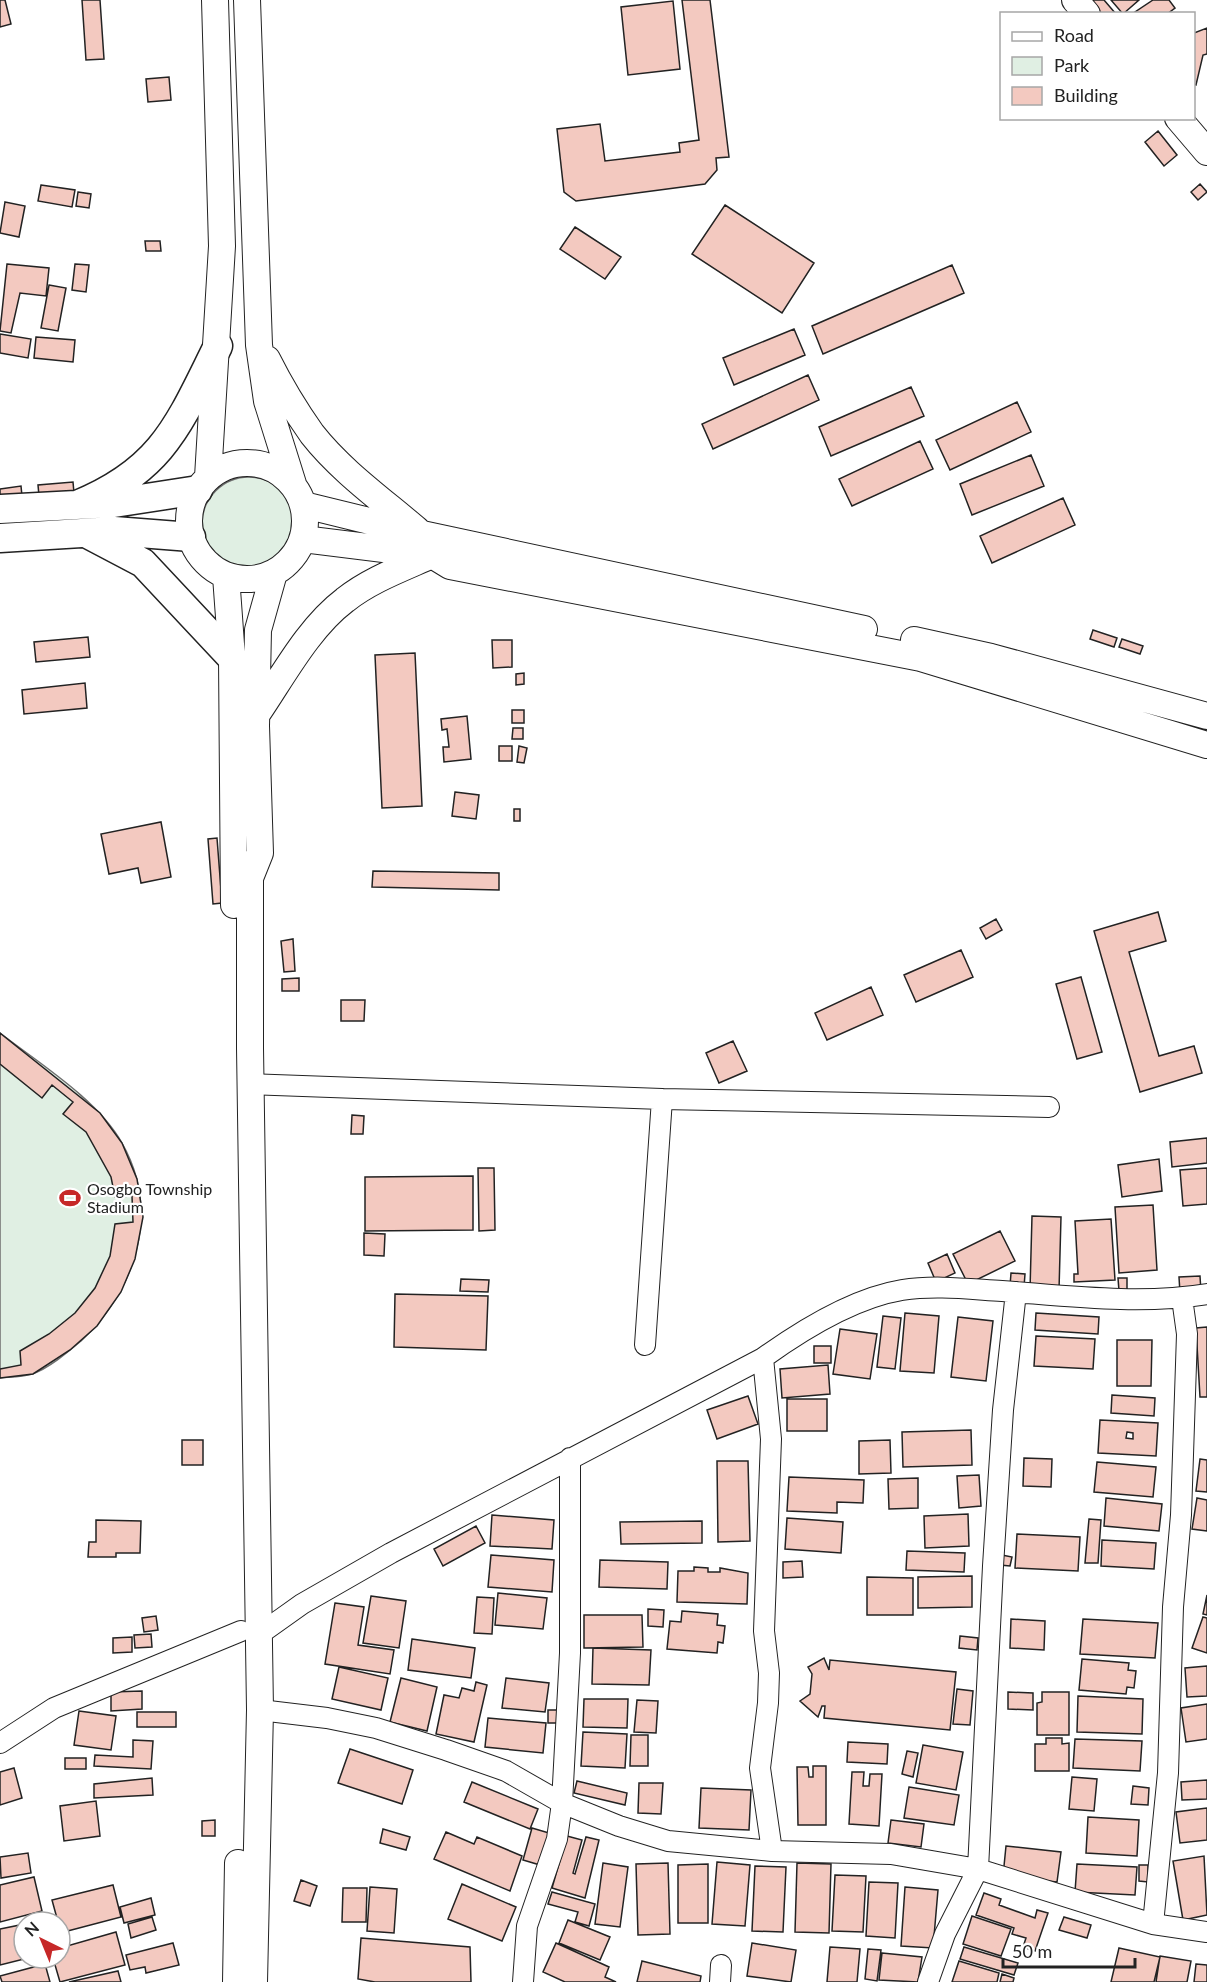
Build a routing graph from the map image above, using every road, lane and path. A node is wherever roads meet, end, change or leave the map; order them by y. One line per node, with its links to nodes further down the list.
1 (215, 0): 8 (main road)
2 (247, 0): 7 (main road)
3 (1075, 0): 4 (main road)
4 (1085, 12)
5 (1180, 120): 6 (main road)
6 (1207, 152)
7 (259, 345): 10 (main road); 17 (main road)
8 (218, 346): 9 (main road); 11 (highway)
9 (203, 484): 10 (main road); 11 (highway); 14 (main road)
10 (298, 495): 16 (main road); 17 (main road)
11 (77, 505): 12 (highway)
12 (0, 509)
13 (86, 533): 14 (highway); 15 (highway); 20 (highway)
14 (191, 537): 19 (main road)
15 (0, 538)
16 (303, 539): 17 (main road); 18 (main road)
17 (427, 544): 21 (main road); 22 (main road); 23 (main road)
18 (274, 573): 19 (main road); 21 (main road)
19 (226, 576): 20 (main road)
20 (232, 658): 33 (main road)
21 (257, 714): 24 (main road)
22 (1207, 716)
23 (1207, 745)
24 (250, 1084): 25 (street); 33 (main road)
25 (662, 1099): 26 (street); 30 (street)
26 (1050, 1107)
27 (1016, 1292): 29 (street); 31 (street); 38 (street)
28 (1207, 1294): 29 (street)
29 (1182, 1298): 39 (street)
30 (645, 1345)
31 (763, 1358): 32 (street); 37 (street)
32 (570, 1458): 33 (street); 36 (street)
33 (249, 1634): 34 (main road); 35 (street); 41 (main road)
34 (260, 1710): 36 (street); 42 (main road)
35 (0, 1743)
36 (562, 1803): 37 (street); 43 (street)
37 (771, 1851): 38 (street)
38 (978, 1869): 39 (street); 44 (street)
39 (1154, 1924): 40 (street)
40 (1207, 1932)
41 (236, 1982)
42 (254, 1982)
43 (523, 1982)
44 (928, 1982)

